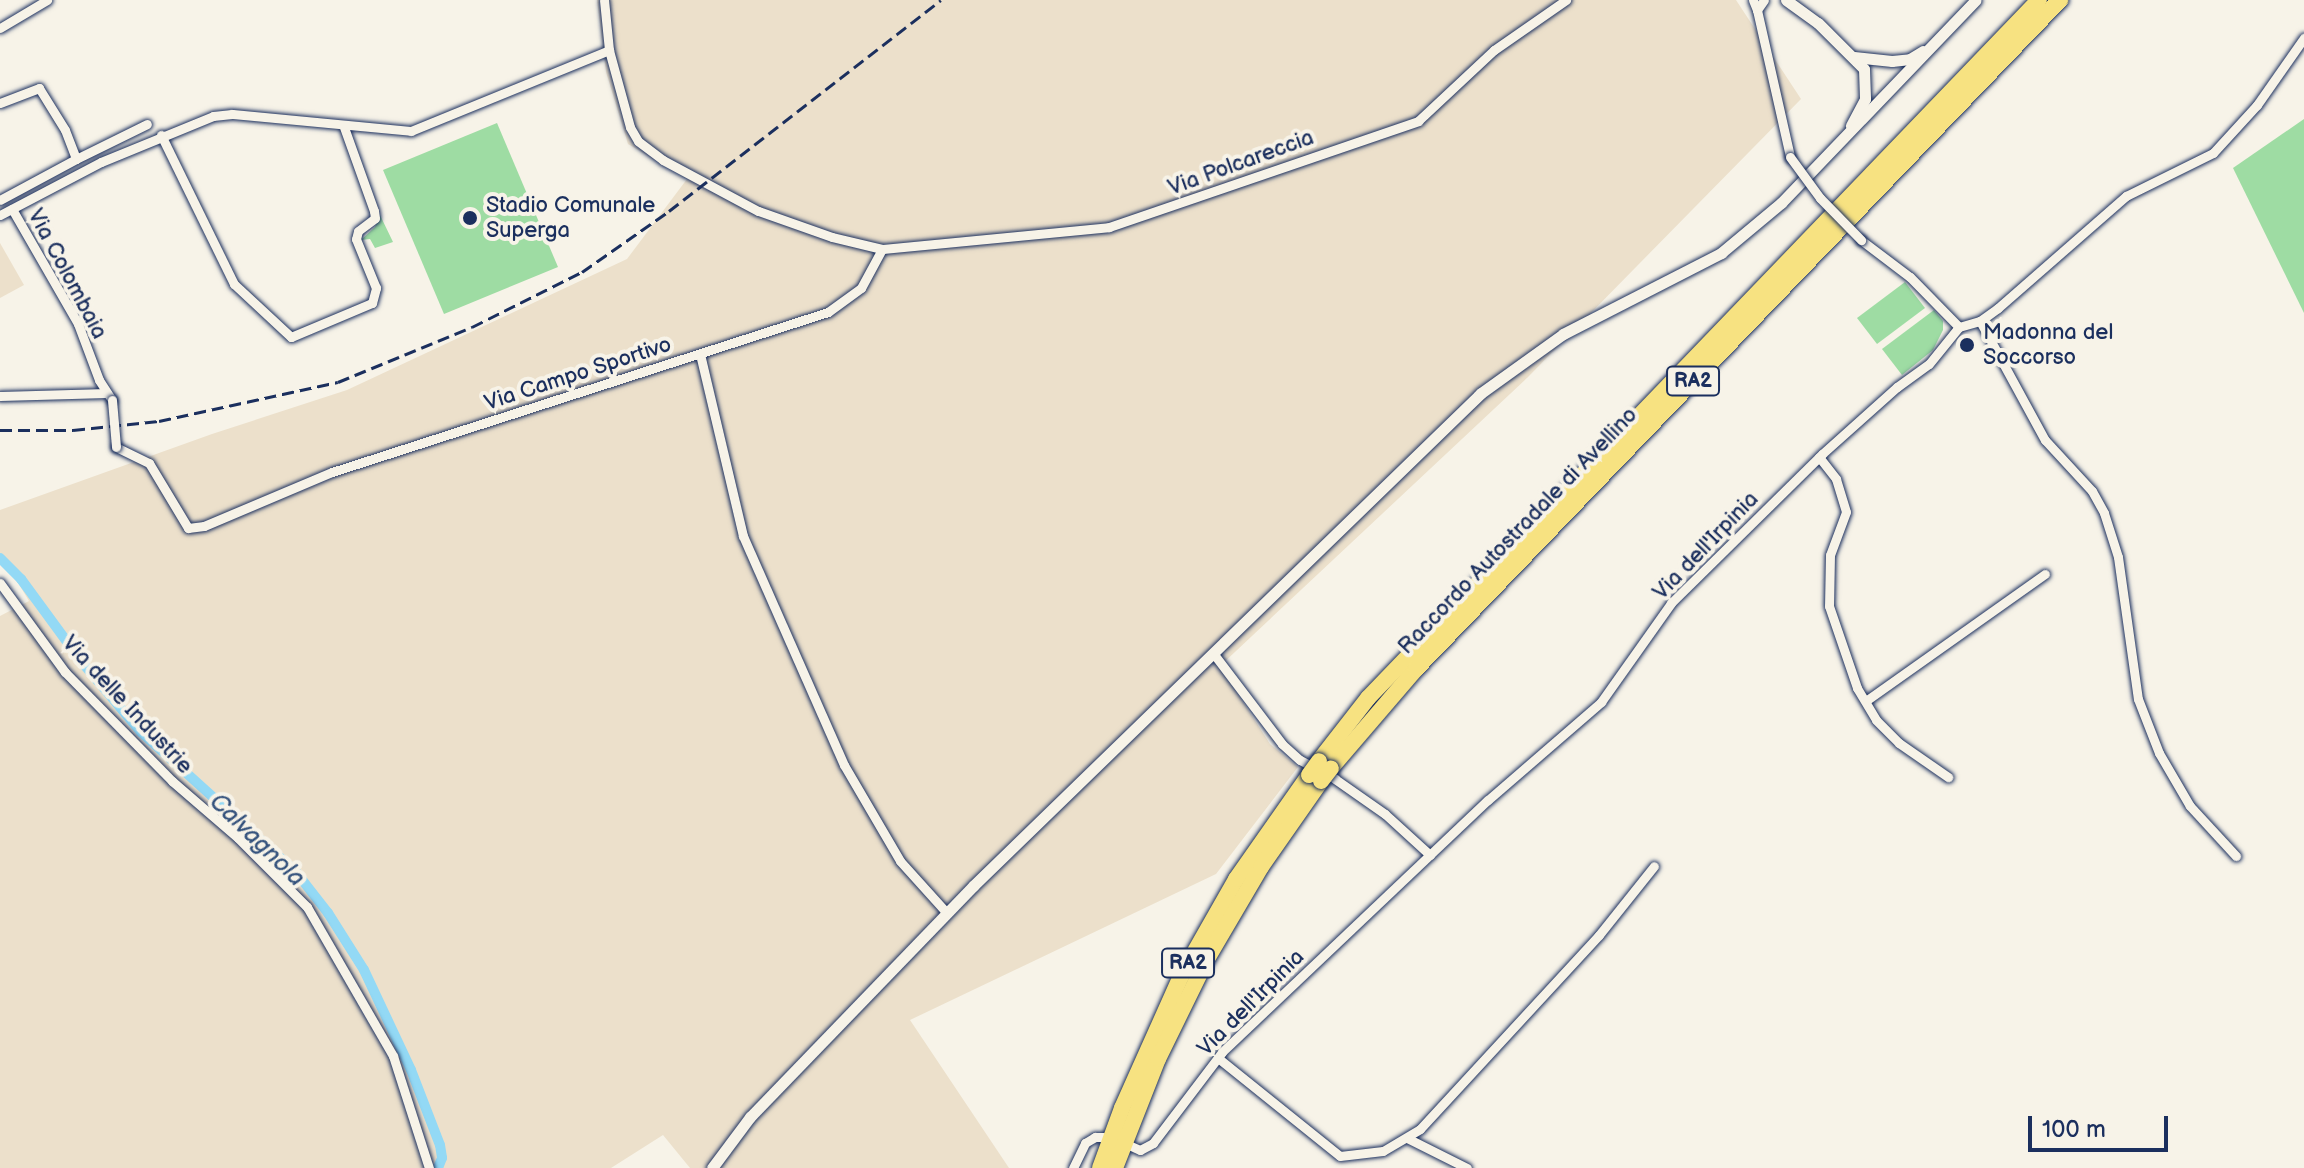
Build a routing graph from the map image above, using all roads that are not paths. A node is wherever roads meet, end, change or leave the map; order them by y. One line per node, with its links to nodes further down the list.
1 (47, 0): 10 (street)
2 (604, 0): 13 (street)
3 (1566, 0): 24 (street, Via Polcareccia)
4 (1764, 0): 9 (street)
5 (1786, 0): 14 (street)
6 (1976, 0): 12 (street)
7 (2039, 0): 36 (highway, Raccordo Autostradale di Avellino / RA2)
8 (2060, 0): 36 (highway, Raccordo Autostradale di Avellino / RA2)
9 (1755, 5): 26 (street, bridge)
10 (0, 28)
11 (2304, 38): 25 (street)
12 (1935, 44): 14 (street); 19 (street)
13 (609, 50): 17 (street); 24 (street)
14 (1854, 57): 19 (street)
15 (0, 103): 20 (street)
16 (147, 124): 20 (street)
17 (344, 127): 18 (street); 18 (street)
18 (161, 135): 22 (street)
19 (1844, 136): 34 (street)
20 (76, 159): 21 (street)
21 (0, 200)
22 (12, 209): 23 (street); 29 (street, Via Colombaia)
23 (0, 215)
24 (882, 249): 27 (street, Via Campo Sportivo)
25 (1980, 321): 26 (street); 39 (street)
26 (1959, 327): 31 (street, Via dell'Irpinia)
27 (700, 354): 30 (street, Via Campo Sportivo); 41 (street)
28 (0, 396): 29 (street)
29 (109, 396): 30 (street, Via Colombaia, bridge)
30 (116, 447)
31 (1819, 457): 35 (street); 38 (street, Via dell'Irpinia)
32 (2045, 574): 35 (street)
33 (0, 583): 46 (street, Via delle Industrie)
34 (1213, 653): 38 (street); 41 (street)
35 (1867, 700): 37 (street)
36 (1320, 771): 49 (highway, Raccordo Autostradale di Avellino / RA2); 50 (highway, Raccordo Autostradale di Avellino / RA2)
37 (1948, 777)
38 (1430, 855): 42 (street, Via dell'Irpinia)
39 (2236, 856)
40 (1654, 866): 44 (street)
41 (947, 913): 47 (street)
42 (1218, 1058): 44 (street); 45 (street, Via dell'Irpinia)
43 (1103, 1137): 48 (street)
44 (1407, 1138): 51 (street)
45 (1131, 1146)
46 (429, 1168)
47 (712, 1168)
48 (1073, 1168)
49 (1100, 1168)
50 (1115, 1168)
51 (1467, 1168)

